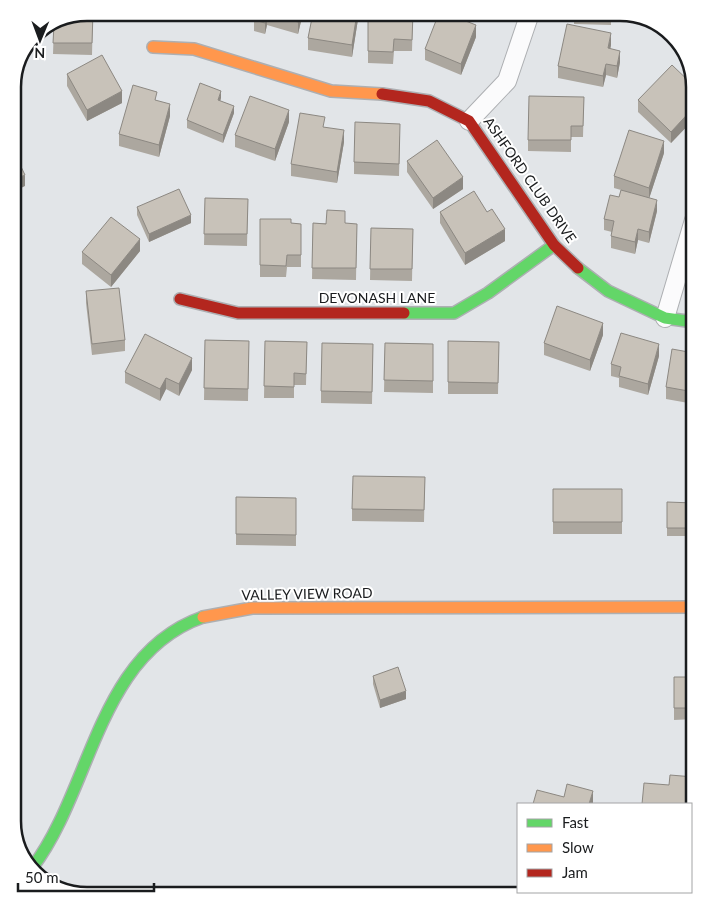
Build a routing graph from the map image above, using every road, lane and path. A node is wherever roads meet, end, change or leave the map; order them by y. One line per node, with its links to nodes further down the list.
1 (527, 21): 3 (street)
2 (153, 47): 3 (street, ASHFORD CLUB DRIVE)
3 (469, 121): 4 (street, ASHFORD CLUB DRIVE)
4 (554, 245): 6 (street, DEVONASH LANE); 7 (street, ASHFORD CLUB DRIVE)
5 (686, 247): 7 (street)
6 (180, 299)
7 (665, 318): 8 (street, ASHFORD CLUB DRIVE)
8 (686, 321)
9 (686, 607): 10 (street, VALLEY VIEW ROAD)
10 (36, 861)

